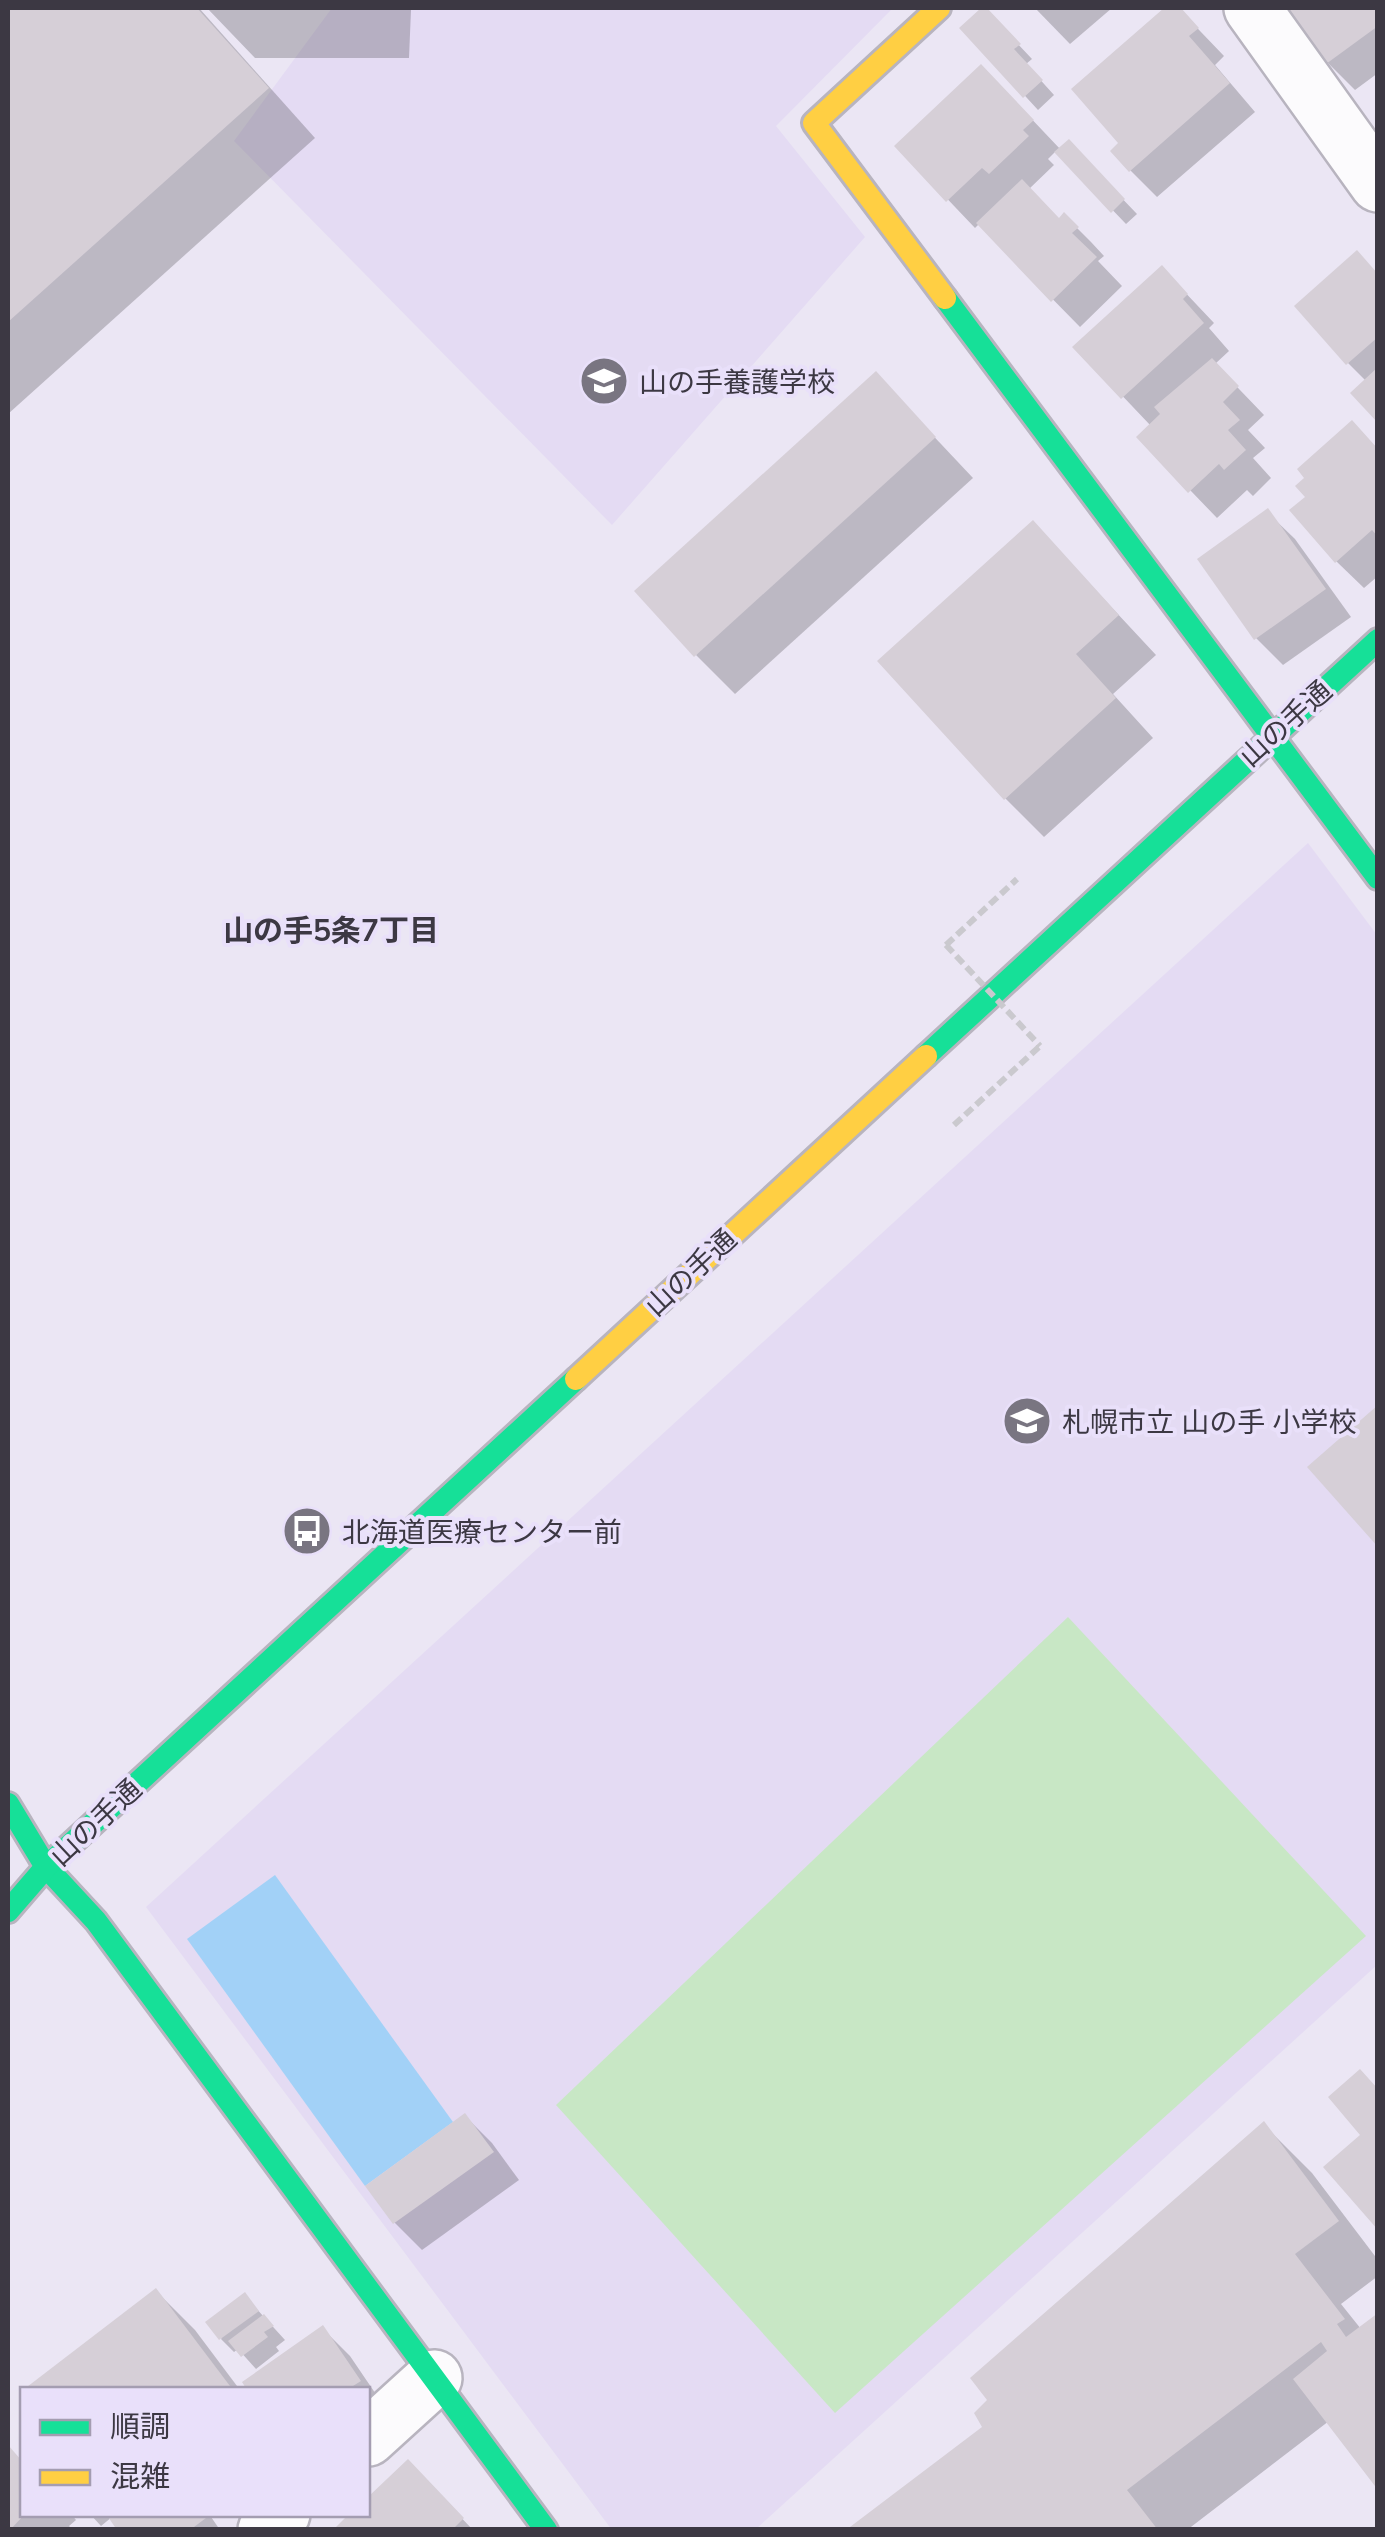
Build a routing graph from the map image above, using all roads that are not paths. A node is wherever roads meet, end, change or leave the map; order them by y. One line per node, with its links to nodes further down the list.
1 (939, 8): 5 (street)
2 (1252, 8): 3 (street)
3 (1378, 184)
4 (1378, 640): 5 (street, 山の手通)
5 (1270, 737): 6 (street); 8 (street, 山の手通)
6 (1378, 878)
7 (8, 1804): 8 (street)
8 (46, 1867): 9 (street, 山の手通); 10 (street)
9 (8, 1910)
10 (434, 2378): 11 (street); 12 (street)
11 (370, 2436)
12 (546, 2530)

